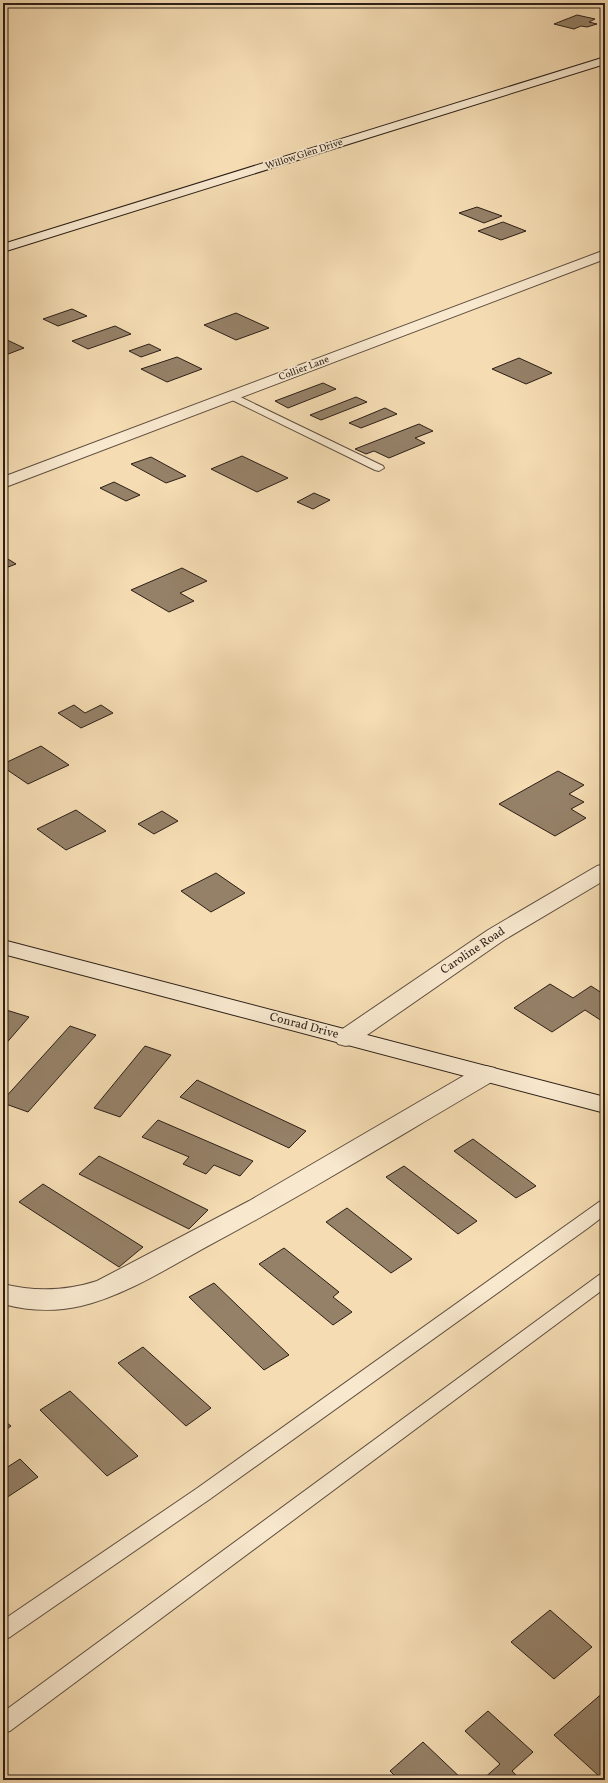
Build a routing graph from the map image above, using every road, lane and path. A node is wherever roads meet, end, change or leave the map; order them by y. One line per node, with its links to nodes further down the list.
1 (605, 60): 2 (street, Willow Glen Drive)
2 (3, 248)
3 (605, 254): 4 (street, Collier Lane)
4 (232, 396): 5 (lane); 6 (street, Collier Lane)
5 (379, 468)
6 (3, 483)
7 (605, 871): 9 (street, Caroline Road)
8 (3, 947): 9 (street, Conrad Drive)
9 (346, 1038): 10 (street, Conrad Drive)
10 (486, 1074): 11 (street, Conrad Drive); 14 (street)
11 (605, 1105)
12 (605, 1206): 15 (lane)
13 (605, 1279): 16 (lane)
14 (3, 1294)
15 (3, 1631)
16 (3, 1724)

